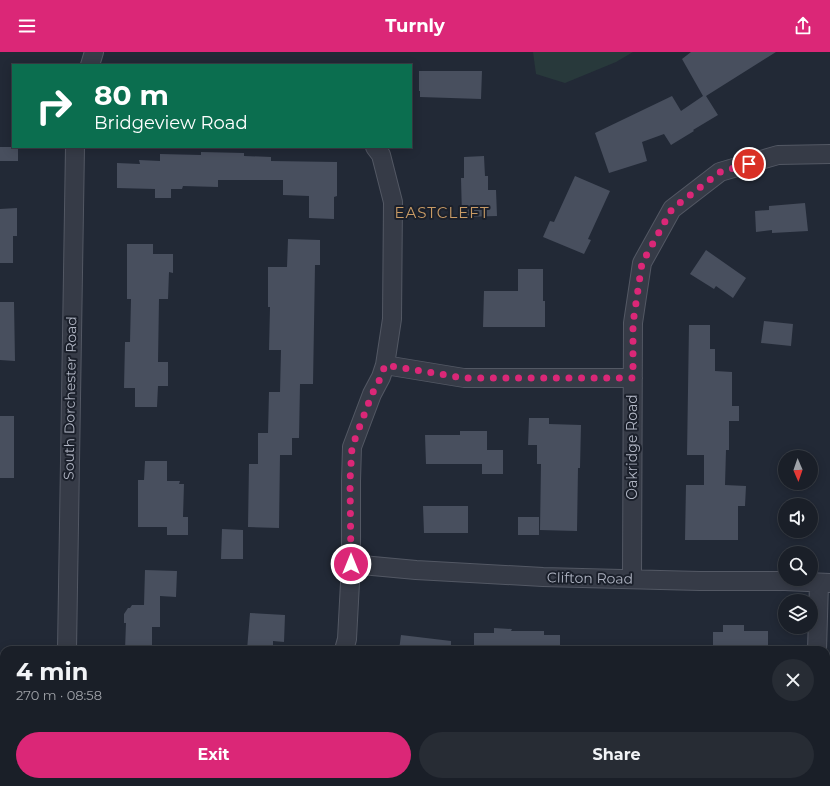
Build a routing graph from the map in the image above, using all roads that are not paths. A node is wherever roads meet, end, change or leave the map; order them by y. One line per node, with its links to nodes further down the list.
1 (94, 52): 2 (street)
2 (90, 64)
3 (75, 148): 11 (street, South Dorchester Road)
4 (376, 148): 6 (street)
5 (830, 154): 7 (street, Oakridge Road)
6 (385, 365): 7 (street); 8 (street)
7 (633, 378): 9 (street, Oakridge Road)
8 (351, 564): 9 (street, Clifton Road); 12 (street)
9 (632, 578): 10 (street, Clifton Road)
10 (824, 583): 13 (street)
11 (67, 646)
12 (345, 646)
13 (817, 646)

